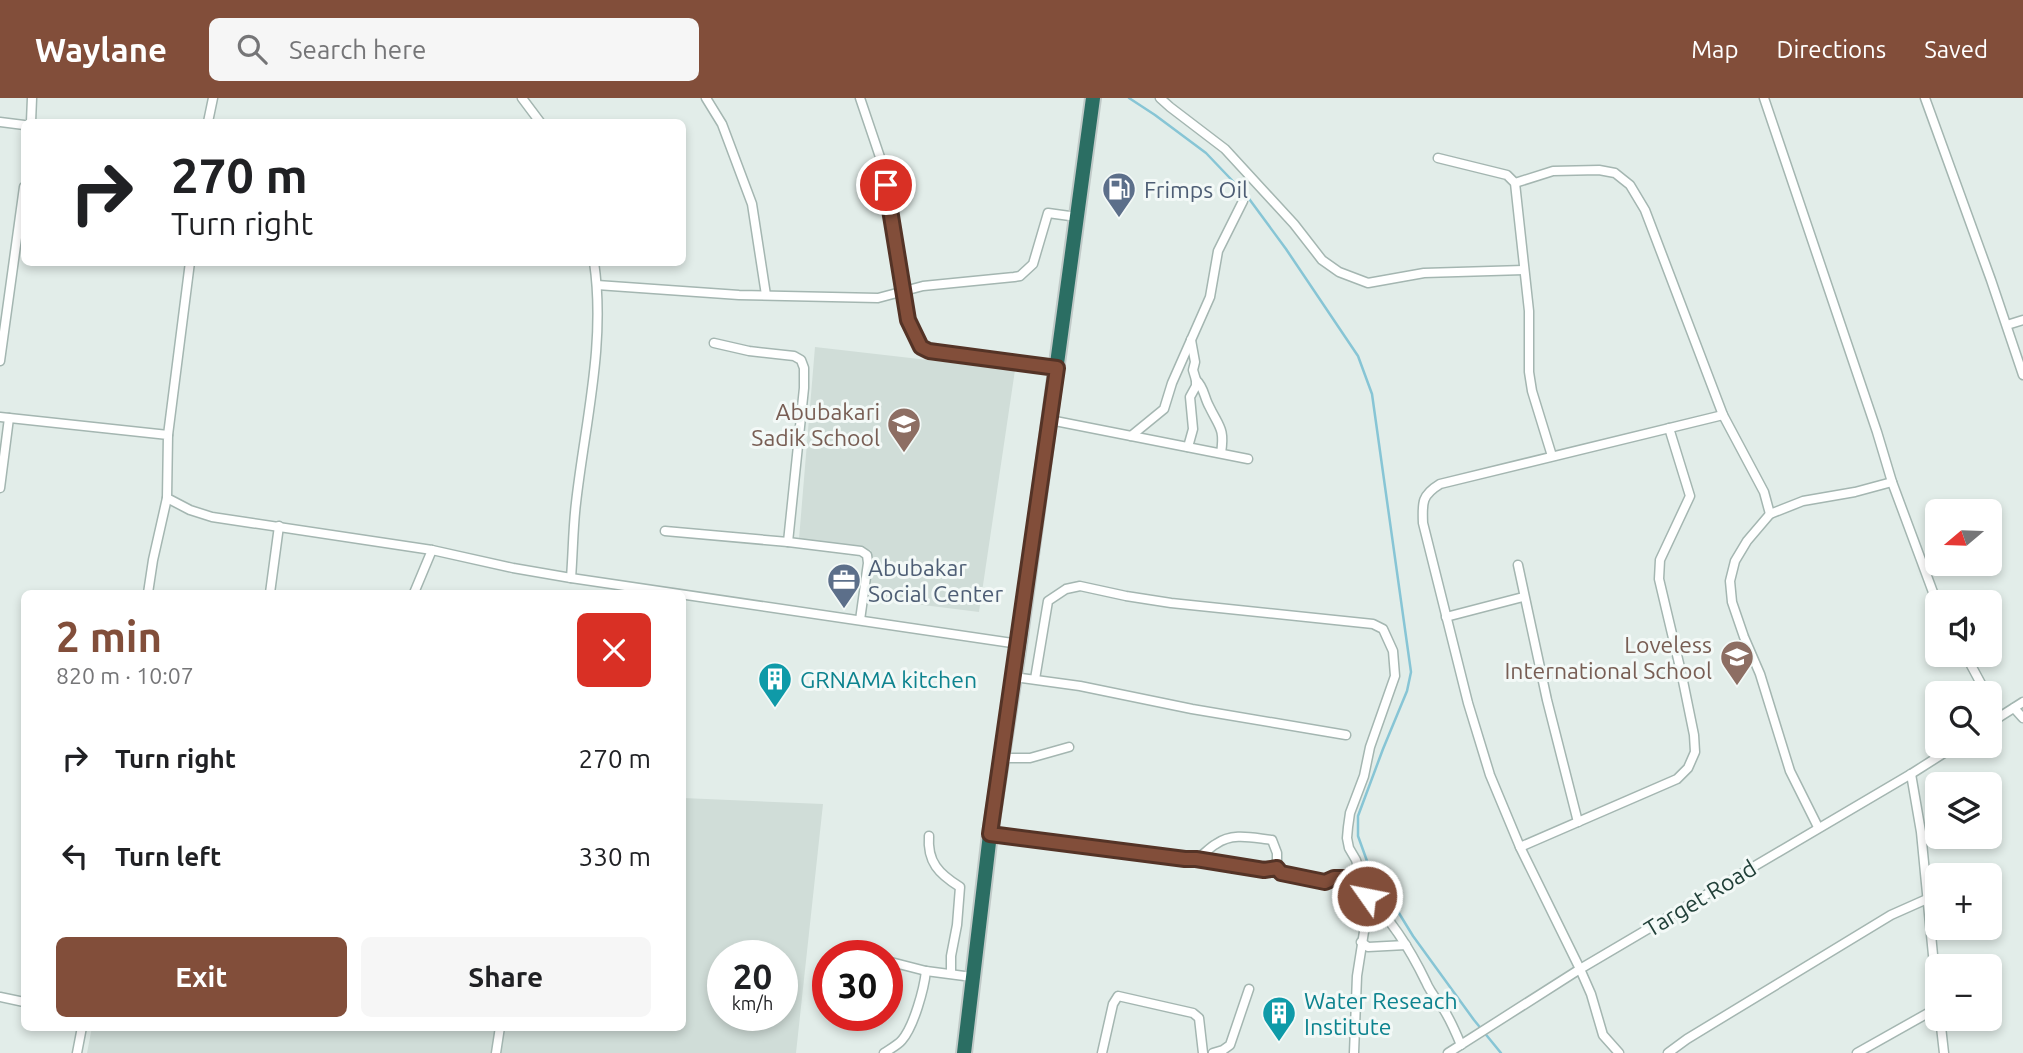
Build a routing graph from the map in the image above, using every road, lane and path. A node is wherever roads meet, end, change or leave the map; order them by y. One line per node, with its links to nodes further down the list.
1 (32, 98): 10 (street)
2 (213, 98): 11 (street)
3 (523, 98): 12 (street)
4 (706, 98): 25 (street)
5 (860, 98): 24 (street)
6 (1160, 98): 22 (street)
7 (1764, 98): 44 (street)
8 (1924, 98): 27 (street)
9 (1093, 100): 19 (highway)
10 (31, 119)
11 (209, 119)
12 (538, 119)
13 (0, 122): 14 (street)
14 (21, 125)
15 (1438, 158): 16 (street)
16 (1515, 183): 22 (street); 34 (street)
17 (1243, 201): 28 (street)
18 (21, 209): 30 (street)
19 (1077, 217): 24 (street); 31 (highway)
20 (189, 266): 38 (street)
21 (595, 266): 23 (street)
22 (1524, 270): 42 (street)
23 (597, 285): 25 (street); 53 (street)
24 (904, 291): 25 (street); 31 (street)
25 (766, 295)
26 (2023, 320): 27 (street)
27 (2007, 325): 32 (street)
28 (1191, 340): 33 (street); 39 (street)
29 (715, 343): 50 (street)
30 (0, 361)
31 (1057, 368): 36 (highway)
32 (2023, 374)
33 (1196, 380): 40 (street); 41 (street)
34 (1723, 415): 37 (street); 47 (street)
35 (4, 417): 38 (street); 45 (street)
36 (1050, 420): 39 (street); 63 (highway)
37 (1669, 428): 42 (street); 75 (street)
38 (168, 435): 46 (street)
39 (1131, 436): 40 (street)
40 (1188, 447): 41 (street)
41 (1221, 453): 43 (street)
42 (1552, 456): 61 (street)
43 (1248, 459)
44 (1892, 482): 47 (street); 58 (street)
45 (0, 488)
46 (167, 498): 48 (street); 54 (street)
47 (1770, 513): 76 (street)
48 (279, 526): 51 (street); 55 (street)
49 (665, 531): 50 (street)
50 (788, 542): 62 (street)
51 (432, 550): 53 (street); 56 (street)
52 (1518, 565): 60 (street)
53 (571, 578): 57 (street)
54 (148, 590)
55 (270, 590)
56 (415, 590)
57 (649, 590)
58 (1932, 590)
59 (686, 596): 62 (street)
60 (1523, 597): 61 (street); 75 (street)
61 (1446, 617): 79 (street)
62 (860, 621): 63 (street)
63 (1019, 644): 64 (highway)
64 (1014, 677): 65 (street); 72 (highway)
65 (1035, 679): 70 (street); 81 (street)
66 (2023, 702): 67 (street)
67 (2014, 708): 68 (street); 69 (street)
68 (2002, 715)
69 (2023, 718)
70 (1346, 735)
71 (1069, 747): 72 (street)
72 (1002, 758): 77 (highway)
73 (1936, 758): 74 (street, Target Road)
74 (1911, 774): 76 (street, Target Road); 83 (street)
75 (1578, 822): 79 (street)
76 (1818, 827): 90 (street, Target Road)
77 (990, 834): 80 (street); 93 (highway)
78 (929, 836): 92 (street)
79 (1520, 847): 90 (street)
80 (1196, 859): 82 (street); 82 (street)
81 (1356, 860): 84 (street); 85 (street)
82 (1277, 868): 84 (street)
83 (1925, 877)
84 (1355, 882): 85 (street)
85 (1367, 896): 87 (street); 88 (street)
86 (1925, 900): 112 (street)
87 (1361, 942): 88 (street); 109 (street)
88 (1406, 946): 101 (street)
89 (903, 965): 91 (street)
90 (1580, 969): 101 (street, Target Road); 111 (street)
91 (926, 971): 92 (street); 104 (street)
92 (951, 973): 93 (street)
93 (972, 976): 105 (highway)
94 (1249, 989): 108 (street)
95 (0, 997): 96 (street)
96 (21, 1001)
97 (1925, 1015): 113 (street)
98 (81, 1031): 102 (street)
99 (499, 1031): 103 (street)
100 (1941, 1031): 114 (street)
101 (1464, 1043): 110 (street, Target Road)
102 (77, 1053)
103 (496, 1053)
104 (884, 1053)
105 (964, 1053)
106 (1102, 1053): 107 (street)
107 (1203, 1053)
108 (1213, 1053)
109 (1353, 1053)
110 (1448, 1053)
111 (1619, 1053)
112 (1668, 1053)
113 (1857, 1053)
114 (1944, 1053)

